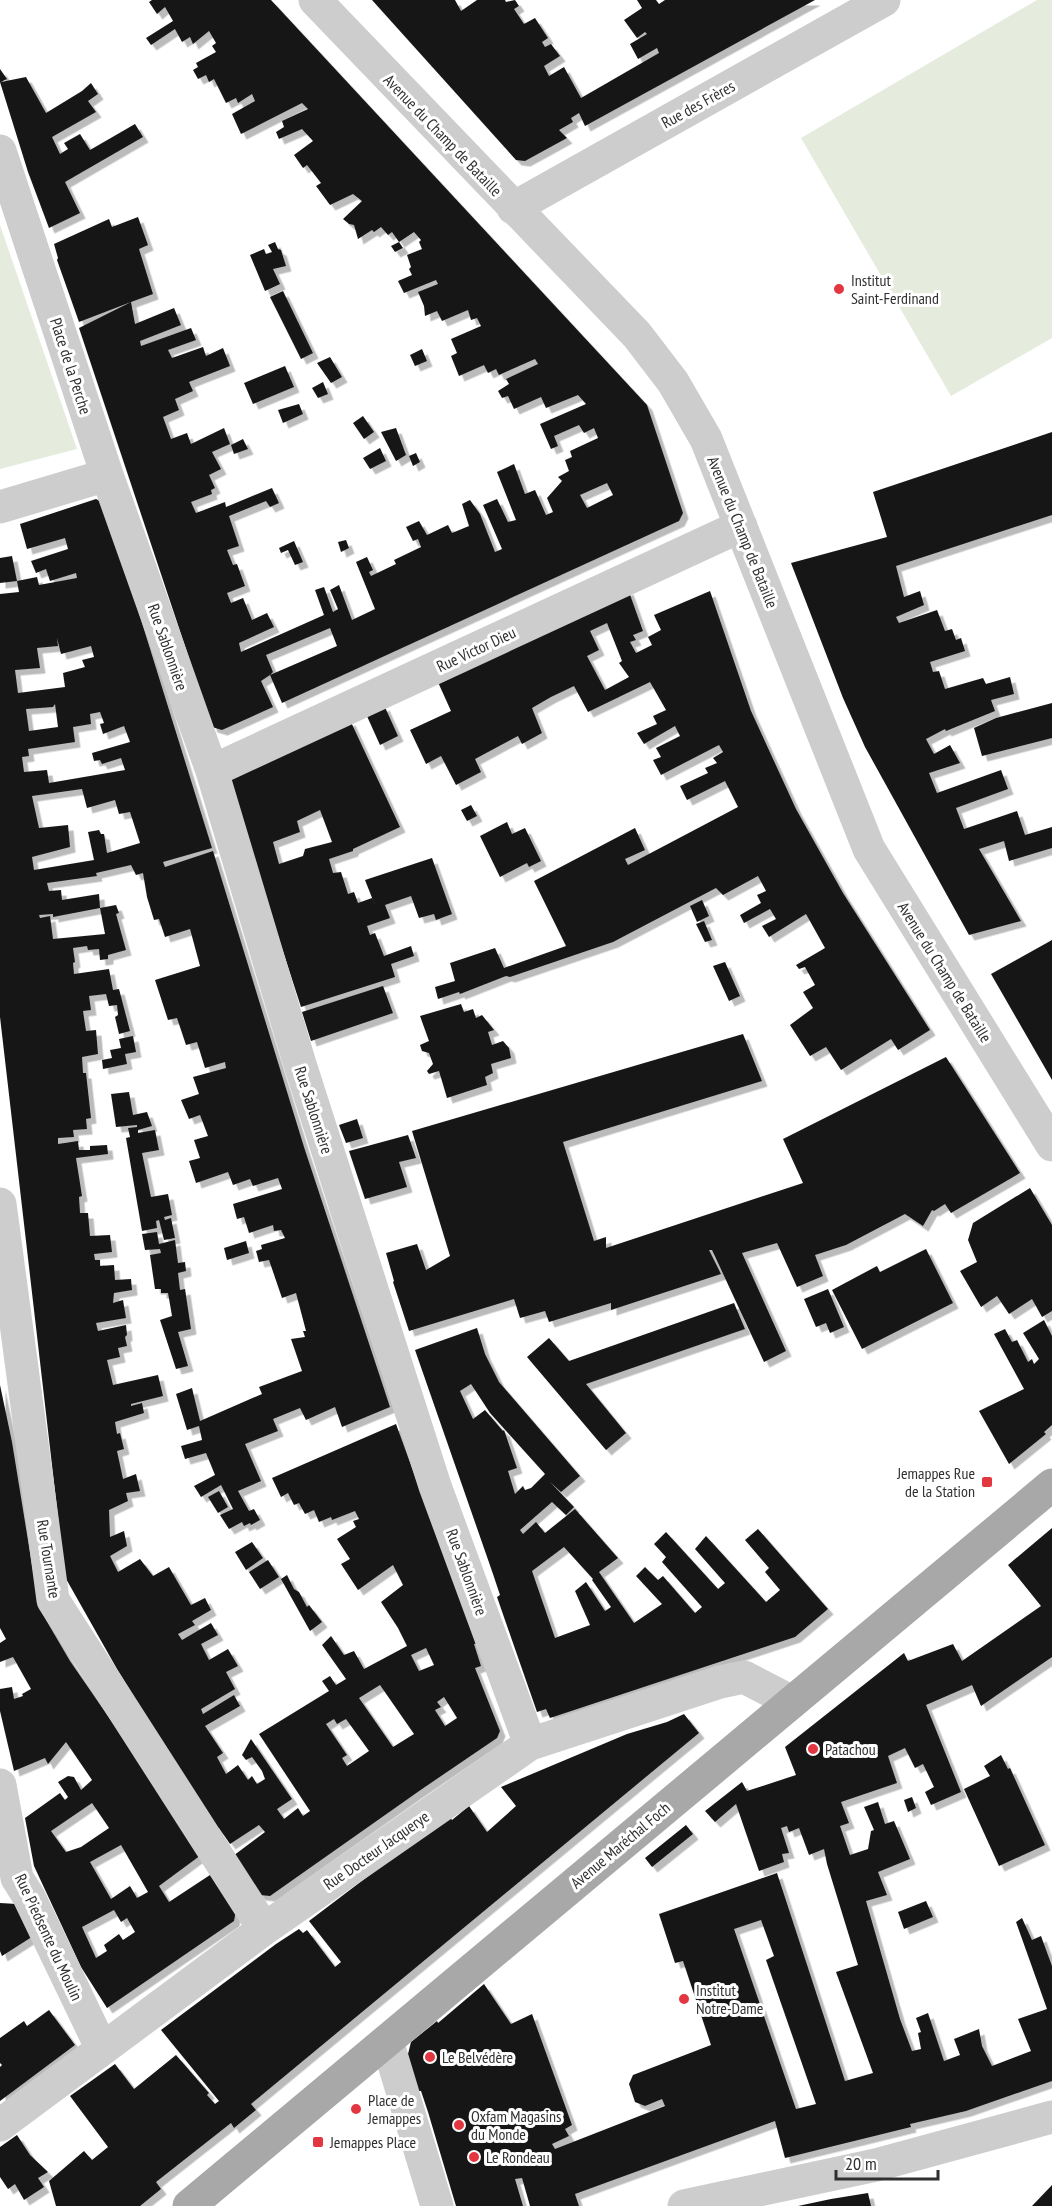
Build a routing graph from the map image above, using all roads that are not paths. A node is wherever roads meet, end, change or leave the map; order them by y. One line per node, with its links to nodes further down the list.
1 (315, 0): 4 (street, Avenue du Champ de Bataille)
2 (884, 0): 4 (street, Rue des Frères)
3 (0, 151): 5 (street, Place de la Perche)
4 (513, 208): 7 (street, Avenue du Champ de Bataille)
5 (107, 475): 6 (street); 8 (street, Rue Sablonnière)
6 (0, 507)
7 (741, 526): 8 (street, Rue Victor Dieu); 9 (street, Avenue du Champ de Bataille)
8 (212, 771): 13 (street, Rue Sablonnière)
9 (1052, 1145)
10 (0, 1204): 16 (street, Rue Tournante)
11 (1052, 1485): 12 (main road, Avenue Maréchal Foch)
12 (792, 1702): 13 (street, Rue Docteur Jacquerye); 17 (main road, Avenue Maréchal Foch)
13 (530, 1744): 16 (street, Rue Docteur Jacquerye)
14 (0, 1785): 15 (street, Rue Piedsente du Moulin)
15 (9, 1884): 18 (street, Rue Piedsente du Moulin)
16 (264, 1929): 18 (street, Rue Docteur Jacquerye)
17 (387, 2041): 21 (main road, Avenue Maréchal Foch); 22 (street)
18 (102, 2049): 20 (street, Rue Docteur Jacquerye)
19 (1052, 2117): 23 (street)
20 (0, 2125)
21 (189, 2206)
22 (437, 2206)
23 (684, 2206)

